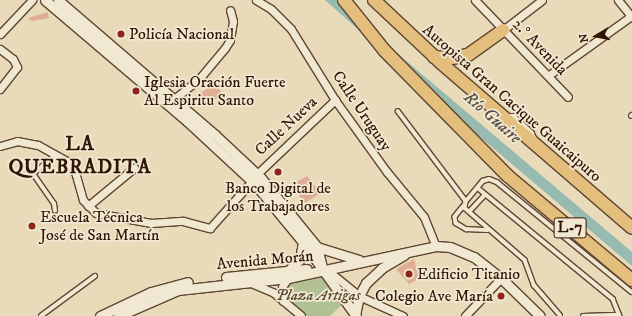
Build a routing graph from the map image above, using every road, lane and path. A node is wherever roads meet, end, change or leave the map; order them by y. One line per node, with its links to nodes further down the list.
1 (32, 0): 13 (street)
2 (45, 0): 25 (main road)
3 (58, 0): 19 (main road)
4 (256, 0): 20 (street, Calle Uruguay)
5 (344, 0): 44 (highway, L-7)
6 (374, 0): 15 (highway, Autopista Gran Cacique Guaicaipuro / L-7)
7 (475, 0): 12 (street, 2.° Avenida)
8 (542, 0): 12 (street)
9 (618, 0): 11 (street)
10 (230, 10): 19 (street)
11 (632, 16): 16 (street)
12 (503, 30): 15 (highway); 16 (street, 2.° Avenida)
13 (0, 34)
14 (0, 49): 17 (street)
15 (434, 57): 33 (highway, Autopista Gran Cacique Guaicaipuro / L-7)
16 (549, 75): 18 (street, 2.° Avenida)
17 (0, 89)
18 (568, 97)
19 (174, 99): 25 (main road)
20 (335, 100): 25 (street, Calle Nueva); 36 (street, Calle Uruguay)
21 (398, 111): 28 (lane)
22 (0, 146): 23 (street)
23 (57, 154): 29 (street); 31 (lane)
24 (134, 168): 29 (street)
25 (254, 177): 29 (street, Calle Nueva); 35 (main road); 37 (main road)
26 (478, 188): 27 (lane); 28 (lane); 46 (lane)
27 (485, 195): 32 (lane); 60 (lane)
28 (466, 201): 30 (lane)
29 (88, 206)
30 (464, 206): 32 (lane); 34 (lane)
31 (55, 211)
32 (469, 212): 34 (lane)
33 (632, 228)
34 (487, 230): 57 (lane)
35 (303, 242): 40 (main road); 41 (main road)
36 (436, 246): 38 (main road, Avenida Morán); 43 (main road)
37 (317, 247): 39 (main road); 40 (main road)
38 (408, 252): 39 (main road, Avenida Morán); 47 (main road)
39 (360, 261): 40 (main road, Avenida Morán)
40 (322, 270): 41 (main road, Avenida Morán); 47 (street); 53 (main road)
41 (287, 275): 45 (main road, Avenida Morán); 48 (street); 50 (main road, Avenida Morán)
42 (95, 276): 49 (lane)
43 (501, 278): 55 (street); 56 (main road)
44 (632, 280)
45 (247, 282): 48 (street); 51 (main road, Avenida Morán)
46 (632, 292)
47 (359, 296): 53 (main road); 54 (street)
48 (283, 301): 52 (street)
49 (41, 316)
50 (100, 316)
51 (118, 316)
52 (300, 316)
53 (356, 316)
54 (403, 316)
55 (465, 316)
56 (540, 316)
57 (560, 316): 58 (lane)
58 (565, 316)
59 (583, 316): 60 (lane)
60 (619, 316)

